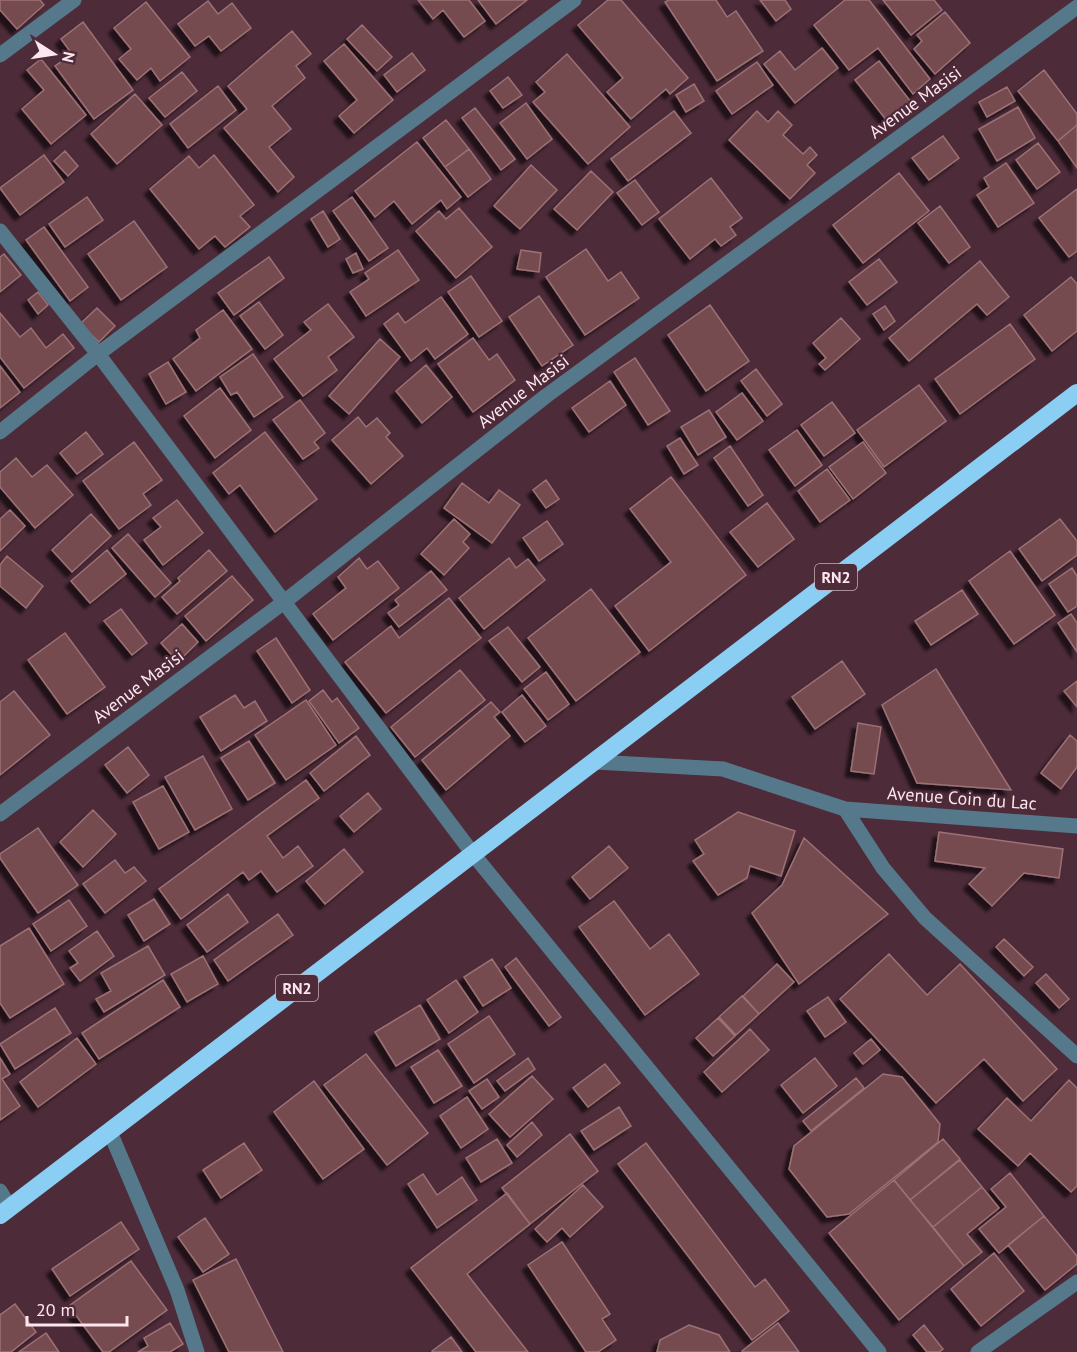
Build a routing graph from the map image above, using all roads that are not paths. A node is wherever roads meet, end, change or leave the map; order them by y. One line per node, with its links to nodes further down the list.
1 (74, 0): 4 (street)
2 (574, 0): 6 (street)
3 (1077, 7): 9 (street, Avenue Masisi)
4 (0, 55)
5 (0, 231): 6 (street)
6 (98, 354): 8 (street); 9 (street)
7 (1077, 393): 10 (highway, RN2)
8 (0, 432)
9 (284, 602): 12 (street, Avenue Masisi); 14 (street)
10 (595, 762): 11 (street, Avenue Coin du Lac); 14 (highway, RN2)
11 (845, 809): 13 (street, Avenue Coin du Lac); 15 (street)
12 (0, 814)
13 (1077, 826)
14 (473, 854): 16 (highway, RN2); 21 (street)
15 (1077, 1056)
16 (110, 1132): 18 (highway, RN2); 20 (street)
17 (0, 1191): 18 (street)
18 (5, 1211)
19 (1077, 1282): 22 (street)
20 (197, 1352)
21 (879, 1352)
22 (978, 1352)

